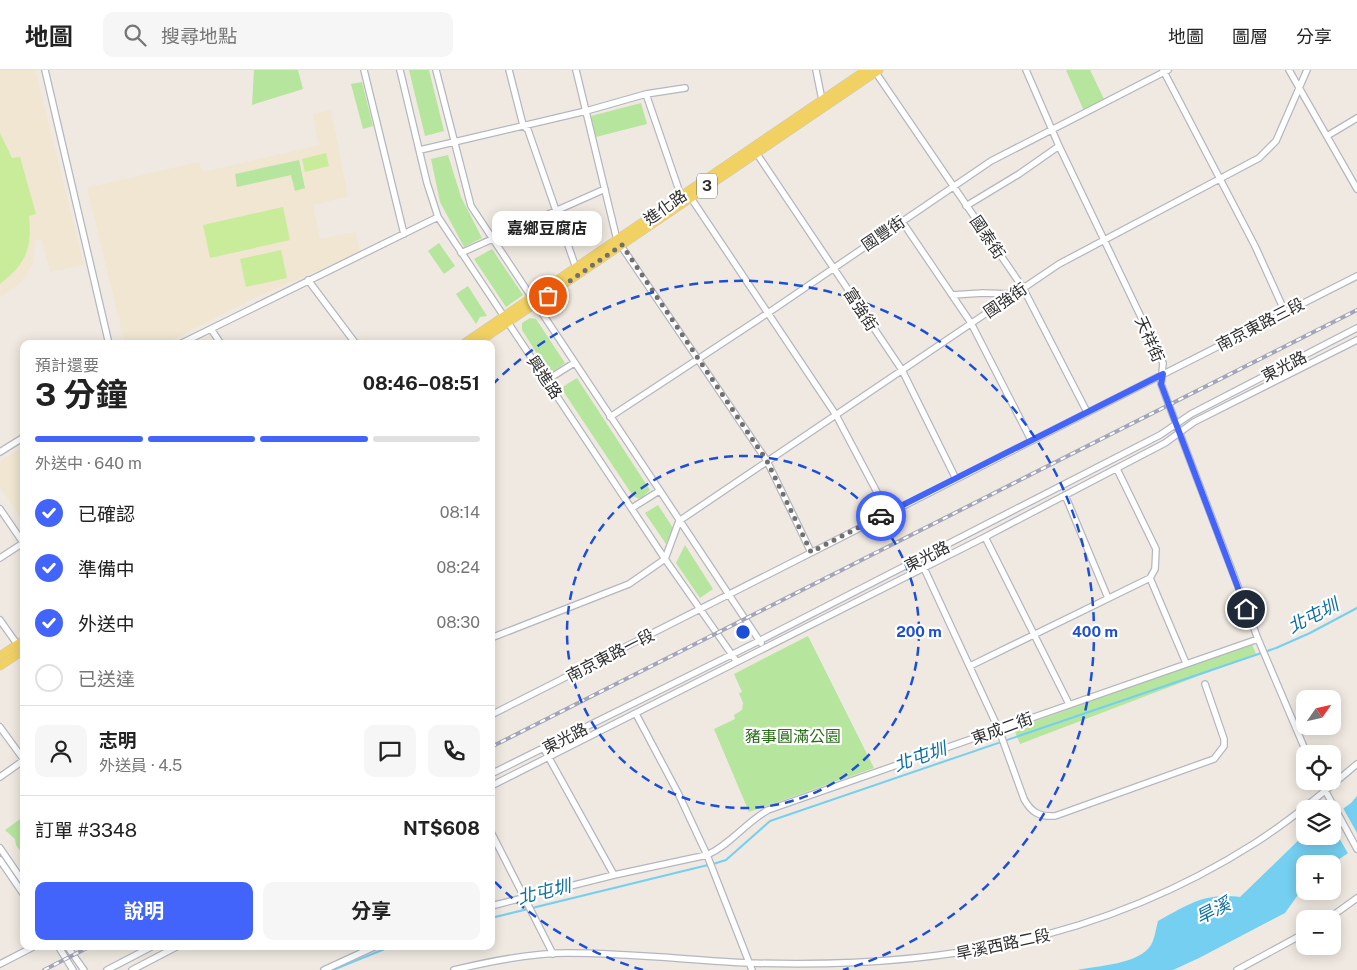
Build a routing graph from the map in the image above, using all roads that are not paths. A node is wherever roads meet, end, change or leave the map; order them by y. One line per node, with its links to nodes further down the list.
1 (45, 70): 56 (street)
2 (364, 70): 37 (street)
3 (400, 70): 25 (street, 興進路)
4 (436, 70): 23 (street, 興進路)
5 (509, 70): 20 (street)
6 (576, 70): 18 (street)
7 (816, 70): 17 (street)
8 (866, 70): 17 (main road, 進化路 / 3)
9 (1026, 70): 21 (street, 天祥街)
10 (1289, 70): 15 (street)
11 (1307, 70): 15 (street, 國強街)
12 (876, 71): 26 (main road, 進化路 / 3); 28 (street, 國泰街)
13 (1165, 71): 21 (street, 國豐街); 27 (street)
14 (685, 88): 16 (street)
15 (1300, 89): 22 (street); 27 (street, 國強街)
16 (646, 94): 18 (street); 31 (street)
17 (822, 100): 26 (main road, 進化路 / 3)
18 (586, 111): 20 (street); 29 (street)
19 (1357, 118): 22 (street)
20 (523, 125): 23 (street); 34 (street)
21 (1052, 130): 24 (street, 天祥街); 28 (street, 國豐街)
22 (1327, 136): 30 (street)
23 (454, 142): 25 (street); 38 (street, 興進路)
24 (1059, 146): 33 (street); 39 (street, 天祥街)
25 (420, 150): 35 (street, 興進路)
26 (754, 150): 31 (main road, 進化路 / 3); 32 (main road, 進化路 / 3); 42 (street, 富強街)
27 (1218, 178): 39 (street, 國強街); 50 (street)
28 (953, 186): 33 (street, 國泰街); 36 (street, 國豐街)
29 (605, 189): 34 (street); 40 (street)
30 (1357, 189)
31 (681, 196): 40 (main road, 進化路 / 3)
32 (690, 198): 40 (main road, 進化路 / 3); 51 (street)
33 (966, 206): 46 (street, 國泰街)
34 (555, 209): 38 (street); 43 (street)
35 (438, 217): 37 (street); 41 (street, 興進路)
36 (901, 220): 42 (street, 國豐街); 48 (street)
37 (404, 234): 45 (street)
38 (492, 238): 41 (street); 49 (street, 興進路)
39 (1103, 240): 46 (street, 國強街); 66 (street, 天祥街)
40 (619, 242): 43 (main road, 進化路 / 3); 49 (main road, 進化路 / 3); 63 (street)
41 (461, 253): 52 (street, 興進路)
42 (833, 267): 51 (street, 國豐街); 65 (street, 富強街)
43 (576, 268): 49 (main road, 進化路 / 3)
44 (1357, 276): 50 (street, 南京東路三段)
45 (308, 280): 55 (street); 59 (street)
46 (1023, 288): 47 (street, 國強街); 68 (street, 國泰街)
47 (1013, 294): 48 (street); 53 (street, 國強街)
48 (952, 296): 53 (street)
49 (534, 302): 52 (main road, 進化路 / 3); 64 (street, 興進路)
50 (1285, 312): 66 (street, 南京東路三段)
51 (768, 313): 63 (street, 國豐街); 69 (street)
52 (506, 320): 60 (main road, 進化路 / 3); 61 (main road, 進化路 / 3); 67 (street, 興進路)
53 (971, 323): 65 (street, 國強街); 74 (street)
54 (1357, 328): 71 (street, 東光路)
55 (211, 329): 57 (street); 58 (street)
56 (108, 340)
57 (188, 340)
58 (218, 340)
59 (353, 340)
60 (470, 340)
61 (481, 340)
62 (1357, 340): 72 (street, 東光路)
63 (698, 359): 70 (street, 國豐街); 76 (street)
64 (574, 363): 67 (street); 70 (street, 興進路)
65 (902, 370): 69 (street, 國強街); 78 (street, 富強街)
66 (1163, 374): 68 (street, 南京東路三段); 71 (street, 天祥街)
67 (547, 380): 81 (street, 興進路)
68 (1086, 412): 74 (street, 南京東路三段)
69 (836, 415): 76 (street, 國強街); 83 (street)
70 (610, 417): 79 (street, 興進路)
71 (1177, 426): 72 (street, 天祥街); 91 (street, 東光路)
72 (1180, 433): 77 (street, 東光路); 100 (street, 天祥街)
73 (20, 440): 75 (street)
74 (1031, 440): 78 (street, 南京東路三段)
75 (0, 452)
76 (767, 461): 84 (street, 國強街); 88 (street)
77 (1117, 469): 80 (street, 東光路); 93 (street)
78 (956, 478): 83 (street, 南京東路一段)
79 (659, 491): 81 (street); 84 (street, 興進路)
80 (1066, 495): 85 (street, 東光路); 95 (street)
81 (632, 508): 90 (street, 興進路)
82 (0, 509): 86 (street)
83 (888, 513): 88 (street, 南京東路一段)
84 (679, 521): 90 (street); 94 (street, 興進路)
85 (985, 537): 92 (street, 東光路); 98 (street)
86 (20, 539)
87 (20, 546): 89 (street)
88 (811, 552): 94 (street, 南京東路一段)
89 (0, 558)
90 (665, 559): 96 (street, 興進路); 99 (street)
91 (920, 559): 92 (street); 101 (street, 東光路)
92 (924, 568): 105 (street, 東光路); 111 (street)
93 (1150, 578): 95 (street); 109 (street)
94 (729, 594): 96 (street, 南京東路一段); 101 (street, 興進路)
95 (1108, 598): 98 (street)
96 (699, 609): 106 (street, 興進路); 114 (street, 南京東路一段)
97 (0, 620): 102 (street)
98 (1034, 634): 111 (street); 113 (street)
99 (495, 636)
100 (1258, 639): 109 (street, 東成二街); 118 (street, 天祥街)
101 (760, 641): 105 (street, 興進路); 106 (street, 東光路)
102 (20, 643)
103 (20, 646): 107 (main road)
104 (20, 647): 110 (main road)
105 (764, 648): 108 (street, 東光路)
106 (732, 655): 108 (street, 興進路); 119 (street, 東光路)
107 (0, 656)
108 (737, 662): 115 (street, 東光路)
109 (1186, 663): 113 (street, 東成二街)
110 (0, 666)
111 (970, 666): 117 (street)
112 (1205, 684): 117 (street)
113 (1069, 704): 117 (street, 東成二街)
114 (495, 713)
115 (636, 714): 121 (street, 東光路); 131 (street)
116 (0, 727): 120 (street)
117 (999, 730): 131 (street, 東成二街)
118 (1303, 745)
119 (544, 749): 121 (street); 124 (street, 東光路)
120 (20, 754)
121 (547, 757): 126 (street, 東光路); 133 (street)
122 (20, 763): 125 (street)
123 (1357, 764): 127 (street, 旱溪西路二段)
124 (495, 772)
125 (0, 777)
126 (495, 784)
127 (1324, 791): 130 (street); 148 (street, 旱溪西路二段)
128 (495, 840): 137 (street)
129 (0, 848): 134 (street)
130 (1357, 849)
131 (707, 856): 133 (street, 東成二街); 148 (street)
132 (0, 860): 135 (street)
133 (614, 875): 137 (street, 東成二街)
134 (20, 877)
135 (20, 889)
136 (1357, 898): 139 (street)
137 (525, 899): 138 (street, 東成二街); 147 (street)
138 (495, 905)
139 (1340, 910)
140 (1296, 938): 157 (street)
141 (27, 950): 149 (street)
142 (60, 950): 150 (street)
143 (70, 950): 151 (street)
144 (145, 950): 152 (street)
145 (170, 950): 153 (street)
146 (367, 950): 154 (street)
147 (553, 954): 148 (street, 旱溪西路二段); 155 (street, 旱溪西路二段)
148 (748, 963): 156 (street)
149 (0, 964)
150 (73, 970)
151 (84, 970)
152 (107, 970)
153 (132, 970)
154 (324, 970)
155 (454, 970)
156 (752, 970)
157 (1237, 970)

